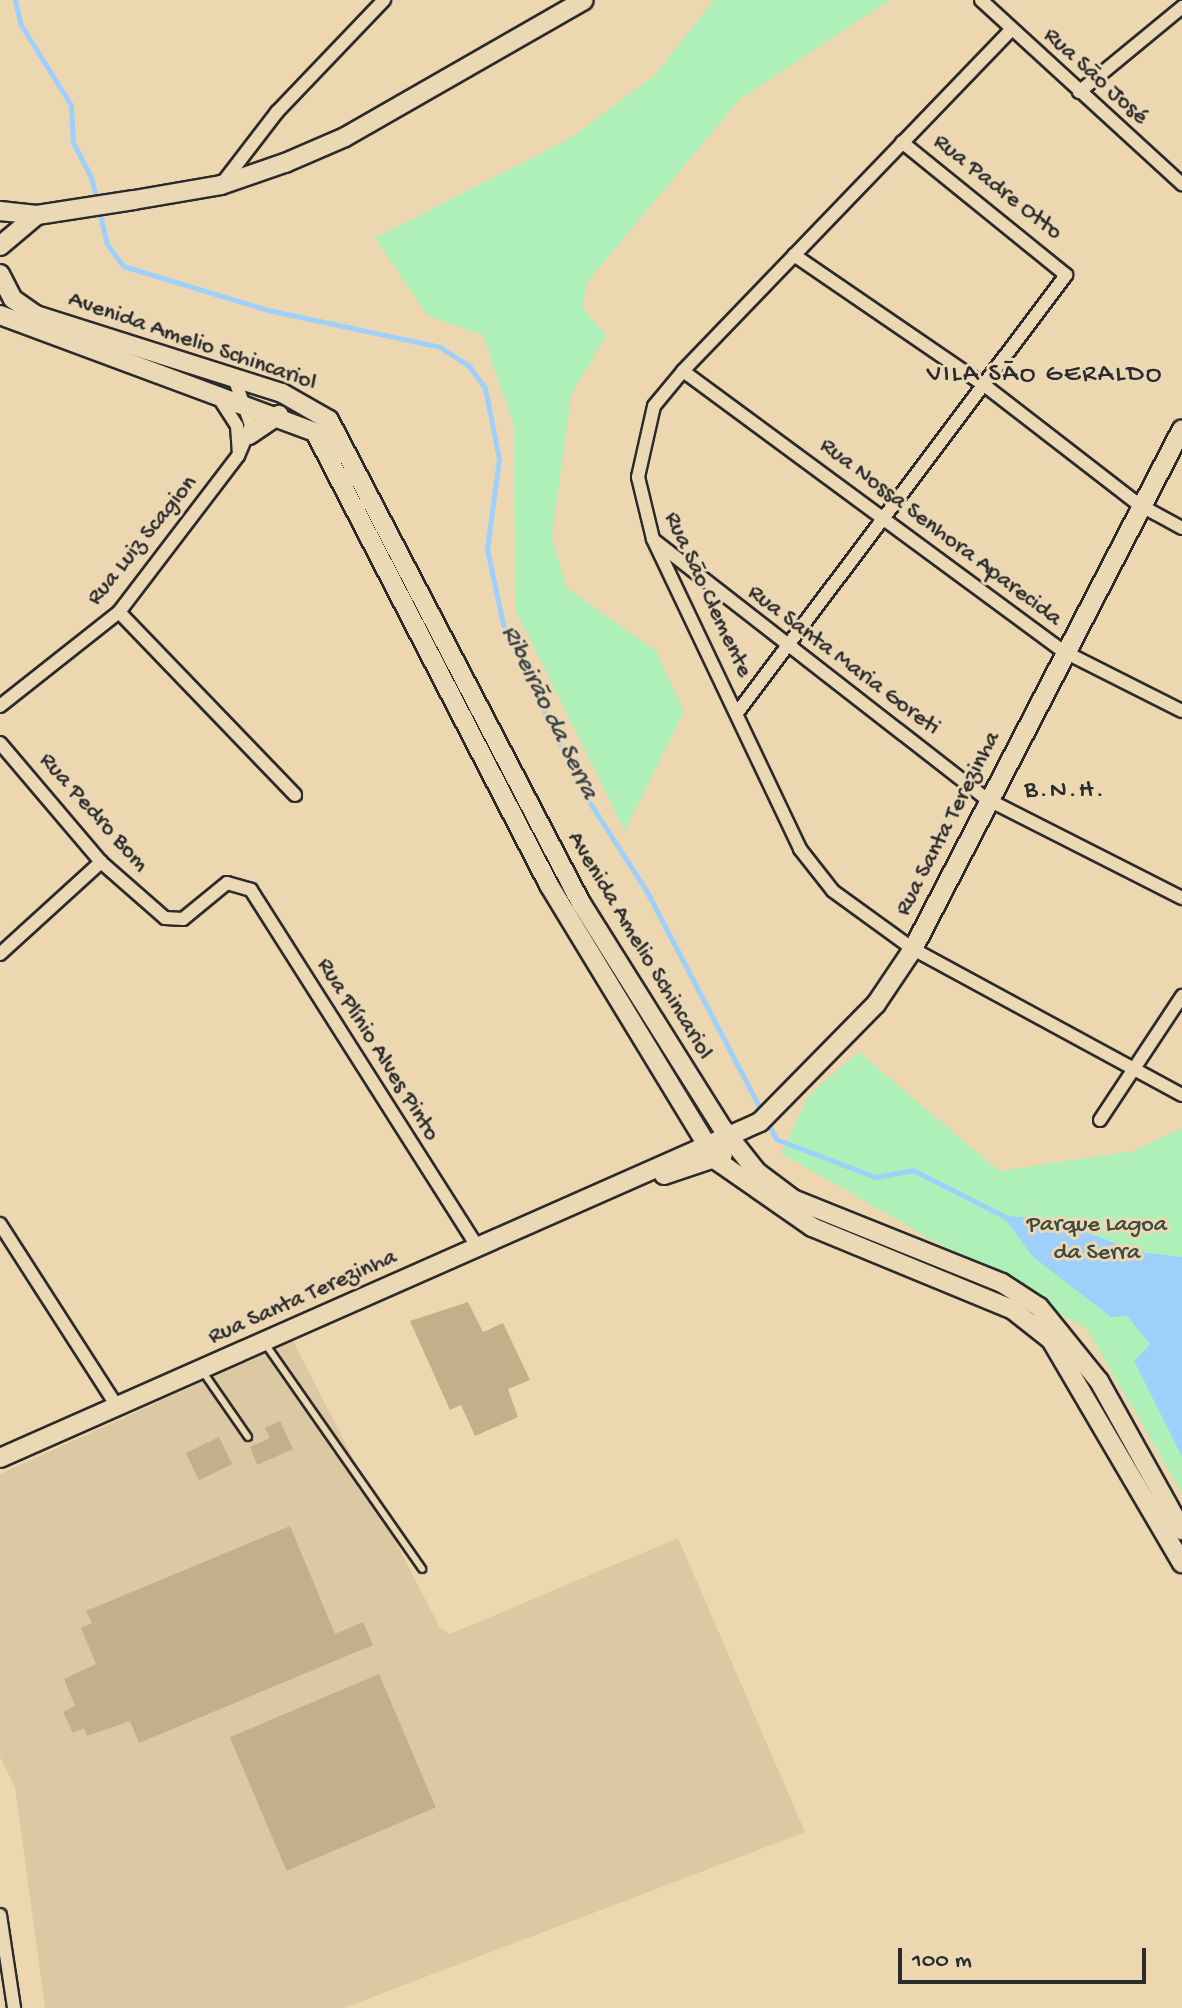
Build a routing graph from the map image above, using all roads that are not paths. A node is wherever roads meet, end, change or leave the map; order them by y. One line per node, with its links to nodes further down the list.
1 (384, 0): 9 (street)
2 (584, 0): 9 (main road)
3 (981, 0): 5 (street, Rua São José)
4 (1182, 7): 6 (street)
5 (1010, 31): 6 (street, Rua São José); 7 (street, Rua São Clemente)
6 (1079, 92): 8 (street, Rua São José)
7 (902, 142): 13 (street, Rua São Clemente); 18 (street, Rua Padre Otto)
8 (1182, 184)
9 (221, 185): 11 (main road)
10 (0, 211): 11 (main road)
11 (41, 215): 12 (main road)
12 (0, 246)
13 (794, 255): 16 (street, Rua São Clemente); 18 (street)
14 (0, 274): 17 (main road, Avenida Amelio Schincariol)
15 (0, 315): 19 (main road, Avenida Amelio Schincariol)
16 (683, 371): 26 (street, Rua Nossa Senhora Aparecida); 28 (street, Rua São Clemente)
17 (234, 378): 20 (street); 47 (main road, Avenida Amelio Schincariol)
18 (988, 388): 25 (street); 26 (street)
19 (219, 398): 20 (main road, Avenida Amelio Schincariol); 24 (street)
20 (249, 409): 21 (main road, Avenida Amelio Schincariol); 23 (street)
21 (279, 415): 23 (main road); 48 (main road, Avenida Amelio Schincariol)
22 (1182, 429): 25 (main road, Rua Santa Terezinha)
23 (249, 435): 24 (street, Rua Luiz Scagion)
24 (238, 456): 29 (street, Rua Luiz Scagion)
25 (1138, 504): 27 (street); 31 (main road, Rua Santa Terezinha)
26 (887, 519): 30 (street); 31 (street, Rua Nossa Senhora Aparecida)
27 (1182, 528)
28 (653, 539): 30 (street, Rua Santa Maria Goreti); 34 (street, Rua São Clemente)
29 (119, 612): 32 (street, Rua Luiz Scagion); 36 (street)
30 (787, 648): 34 (street); 37 (street, Rua Santa Maria Goreti)
31 (1063, 651): 33 (street, Rua Nossa Senhora Aparecida); 37 (main road, Rua Santa Terezinha)
32 (0, 706)
33 (1182, 711)
34 (737, 713): 41 (street, Rua São Clemente)
35 (0, 743): 38 (street, Rua Pedro Bom)
36 (295, 795)
37 (987, 799): 40 (street, Rua Santa Maria Goreti); 41 (main road, Rua Santa Terezinha)
38 (101, 862): 39 (street, Rua Pedro Bom); 42 (street)
39 (235, 881): 50 (street, Rua Plínio Alves Pinto)
40 (1182, 898)
41 (913, 949): 44 (street, Rua São Clemente); 47 (main road, Rua Santa Terezinha)
42 (0, 954)
43 (1182, 996): 44 (street)
44 (1134, 1068): 45 (street, Rua São Clemente); 46 (street)
45 (1182, 1095)
46 (1100, 1120)
47 (733, 1142): 48 (main road, Rua Santa Terezinha); 56 (main road, Avenida Amelio Schincariol)
48 (711, 1153): 50 (main road, Rua Santa Terezinha); 57 (main road, Avenida Amelio Schincariol)
49 (0, 1224): 53 (street)
50 (478, 1248): 51 (main road, Rua Santa Terezinha)
51 (265, 1341): 52 (main road, Rua Santa Terezinha); 58 (lane)
52 (201, 1369): 53 (main road, Rua Santa Terezinha); 54 (lane)
53 (116, 1405): 55 (main road, Rua Santa Terezinha)
54 (248, 1437)
55 (0, 1458)
56 (1182, 1530)
57 (1182, 1563)
58 (422, 1569)
59 (0, 1917): 60 (street)
60 (14, 2008)

